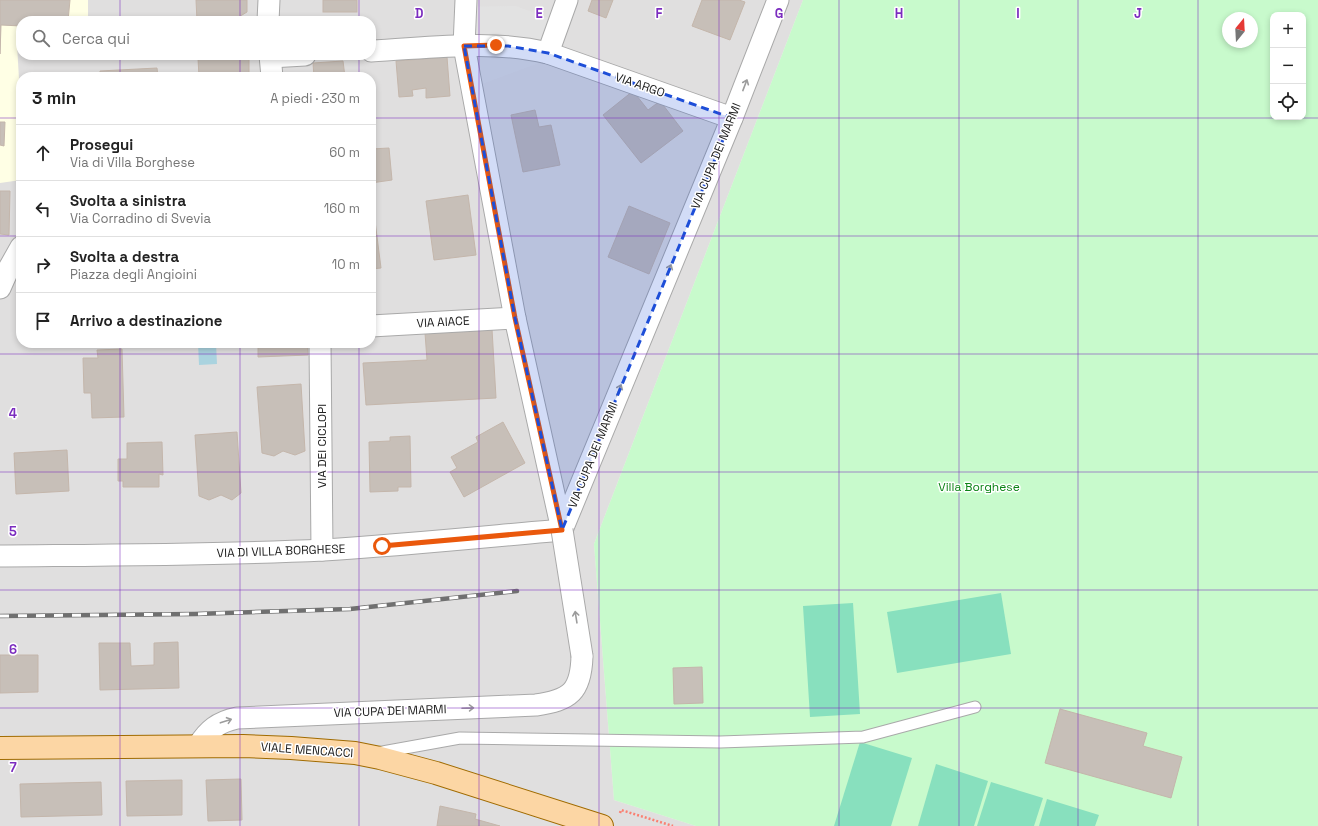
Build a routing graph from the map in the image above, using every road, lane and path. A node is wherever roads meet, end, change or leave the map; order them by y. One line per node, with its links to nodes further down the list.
1 (269, 0): 5 (street)
2 (466, 0): 6 (street)
3 (567, 0): 8 (street)
4 (778, 0): 11 (street, VIA CUPA DEI MARMI, one-way to 4)
5 (268, 16)
6 (464, 46): 7 (street); 8 (street, VIA ARGO); 14 (street)
7 (376, 51)
8 (548, 53): 11 (street, VIA ARGO)
9 (284, 60): 10 (street)
10 (271, 63)
11 (732, 118): 17 (street, VIA CUPA DEI MARMI, one-way to 11)
12 (16, 256): 13 (street)
13 (0, 288)
14 (515, 318): 15 (street, VIA AIACE); 17 (street)
15 (376, 326)
16 (320, 348): 18 (street, VIA DEI CICLOPI)
17 (562, 530): 18 (street, VIA DI VILLA BORGHESE); 21 (street, VIA CUPA DEI MARMI, one-way to 17, bridge)
18 (322, 550): 19 (street, VIA DI VILLA BORGHESE)
19 (0, 556)
20 (975, 707): 23 (lane)
21 (198, 746): 22 (main road, VIALE MENCACCI); 23 (main road, VIALE MENCACCI)
22 (0, 748)
23 (364, 755): 24 (main road, VIALE MENCACCI)
24 (604, 823): 25 (path)
25 (673, 826)

